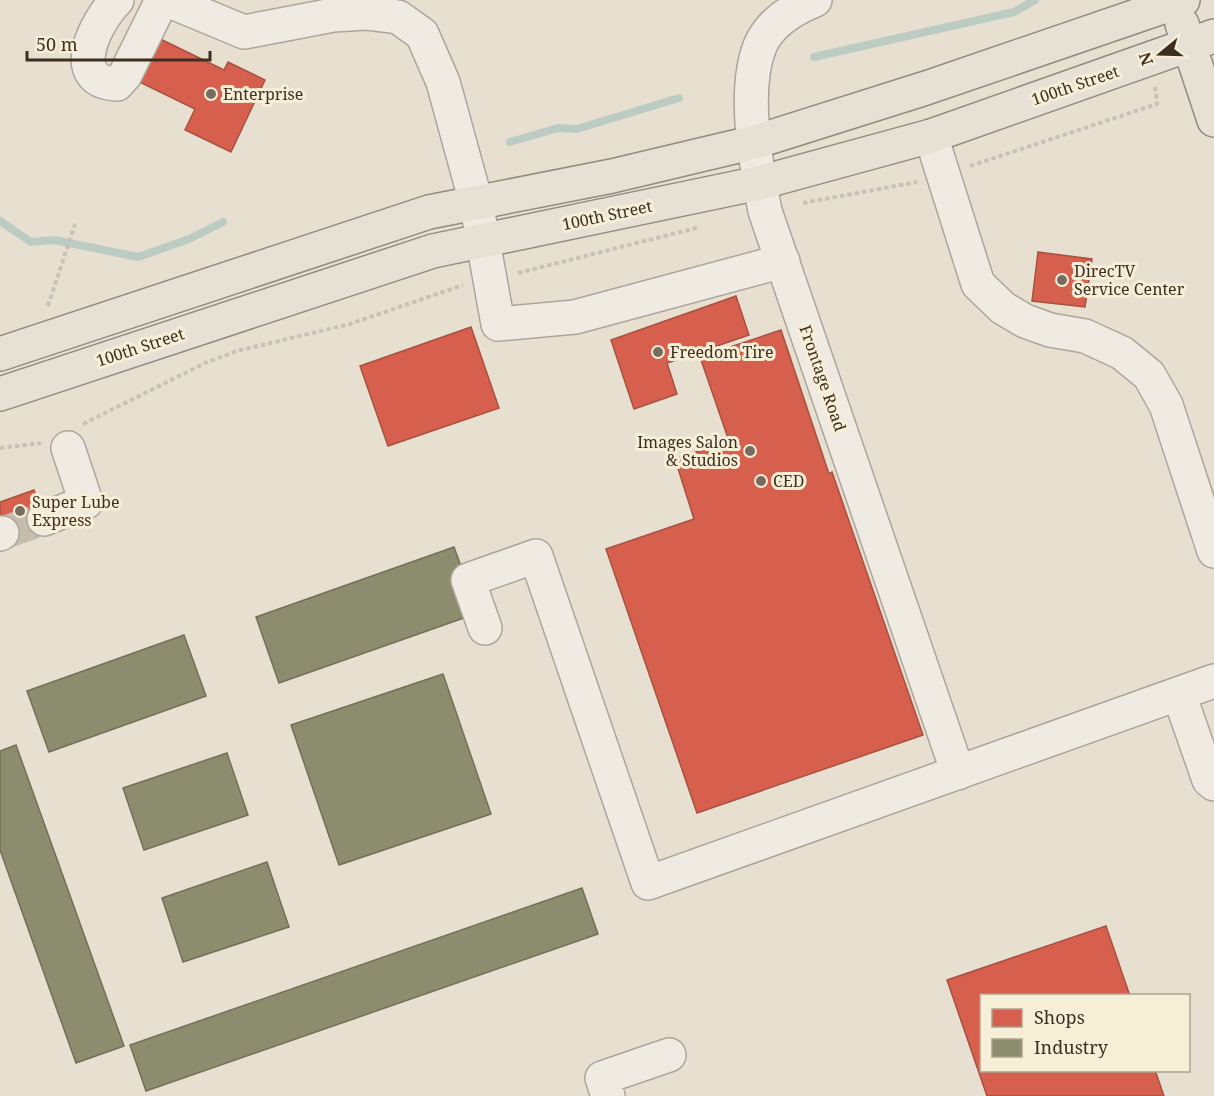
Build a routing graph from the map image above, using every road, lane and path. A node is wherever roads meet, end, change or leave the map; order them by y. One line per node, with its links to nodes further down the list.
1 (117, 0): 2 (lane)
2 (162, 0)
3 (167, 0): 13 (lane)
4 (816, 0): 10 (lane, Frontage Road)
5 (1177, 1): 6 (main road); 10 (main road)
6 (1201, 40): 8 (main road); 9 (main road, 100th Street)
7 (1157, 95): 11 (path)
8 (1214, 120)
9 (931, 136): 11 (lane); 12 (main road, 100th Street)
10 (754, 142): 12 (lane, Frontage Road); 13 (main road)
11 (942, 174): 12 (path); 25 (lane)
12 (762, 197): 16 (main road, 100th Street); 17 (lane, Frontage Road)
13 (476, 202): 16 (lane); 20 (main road)
14 (75, 224): 19 (path)
15 (706, 225): 18 (path)
16 (483, 240): 18 (lane); 21 (main road, 100th Street)
17 (783, 261): 18 (lane); 29 (lane, Frontage Road)
18 (491, 278): 22 (path)
19 (48, 306)
20 (0, 354)
21 (0, 394)
22 (61, 440): 23 (path); 24 (lane)
23 (0, 448)
24 (44, 519)
25 (1214, 551)
26 (485, 628): 29 (lane)
27 (1214, 681): 28 (lane)
28 (1179, 694): 29 (lane); 30 (lane)
29 (958, 773)
30 (1214, 784)
31 (669, 1055): 32 (lane)
32 (608, 1096)

